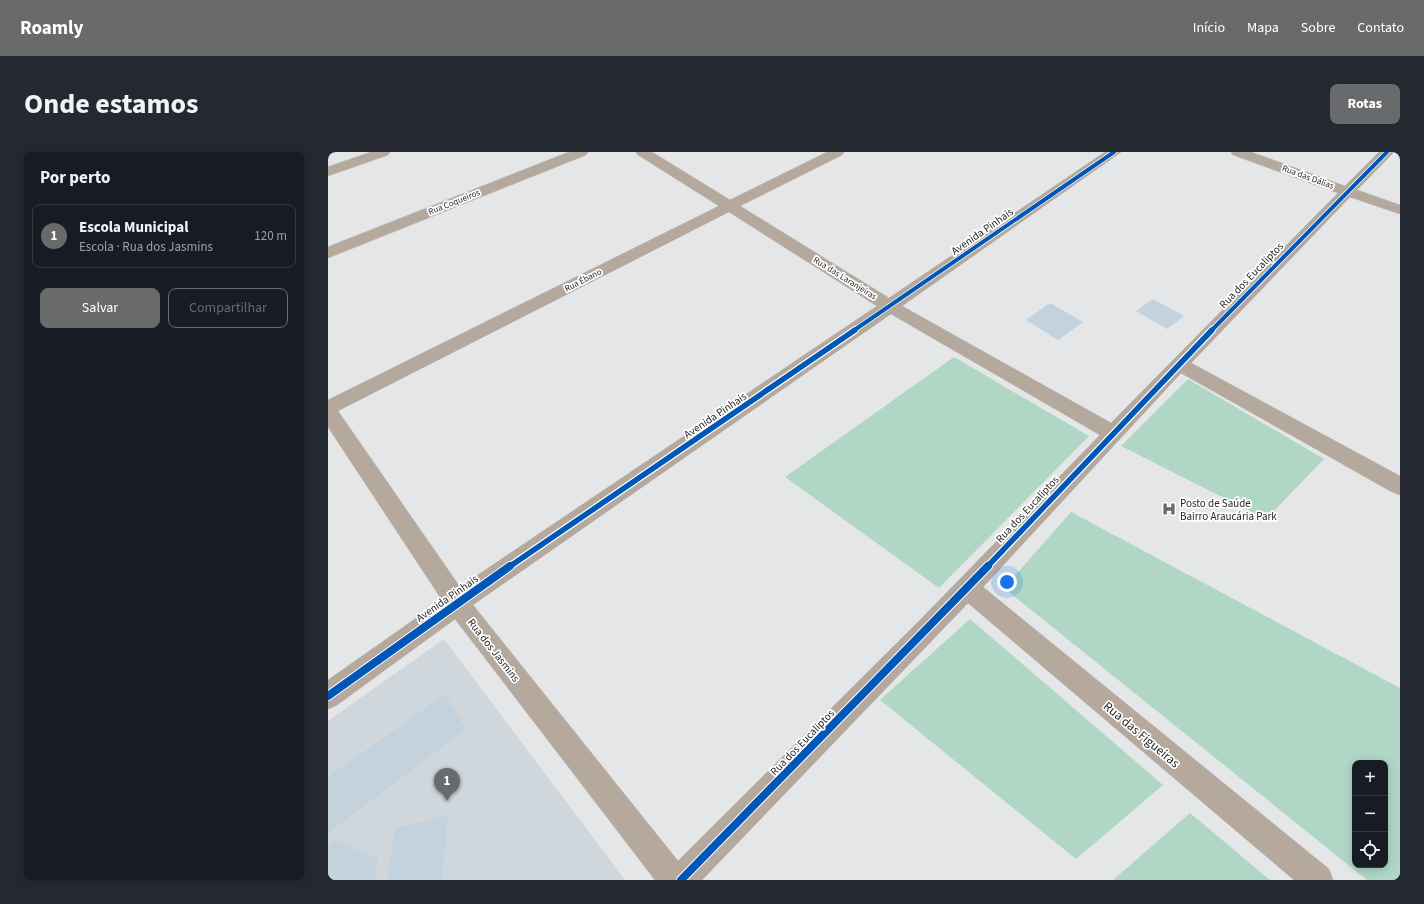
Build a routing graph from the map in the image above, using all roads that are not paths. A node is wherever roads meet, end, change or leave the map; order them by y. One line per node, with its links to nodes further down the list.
1 (383, 152): 8 (street)
2 (581, 152): 12 (street, Rua Coqueiros)
3 (643, 152): 10 (street, Rua das Laranjeiras)
4 (837, 152): 10 (street, Rua Ébano)
5 (1114, 152): 13 (street, Avenida Pinhais)
6 (1238, 152): 9 (street, Rua das Dálias)
7 (1387, 152): 9 (street, Rua dos Eucaliptos)
8 (328, 172)
9 (1347, 191): 11 (street, Rua das Dálias); 14 (street, Rua dos Eucaliptos)
10 (730, 206): 13 (street, Rua das Laranjeiras); 15 (street, Rua Ébano)
11 (1400, 210)
12 (328, 253)
13 (890, 307): 17 (street, Rua das Laranjeiras); 20 (street, Avenida Pinhais)
14 (1179, 364): 17 (street, Rua dos Eucaliptos); 18 (street)
15 (328, 408)
16 (328, 411): 20 (street, Rua dos Jasmins)
17 (1113, 433): 19 (street, Rua dos Eucaliptos)
18 (1397, 478)
19 (967, 588): 23 (street, Rua dos Eucaliptos); 24 (street, Rua das Figueiras)
20 (457, 603): 21 (street, Avenida Pinhais); 22 (street, Rua dos Jasmins)
21 (328, 696)
22 (674, 880)
23 (681, 880)
24 (1318, 880)

